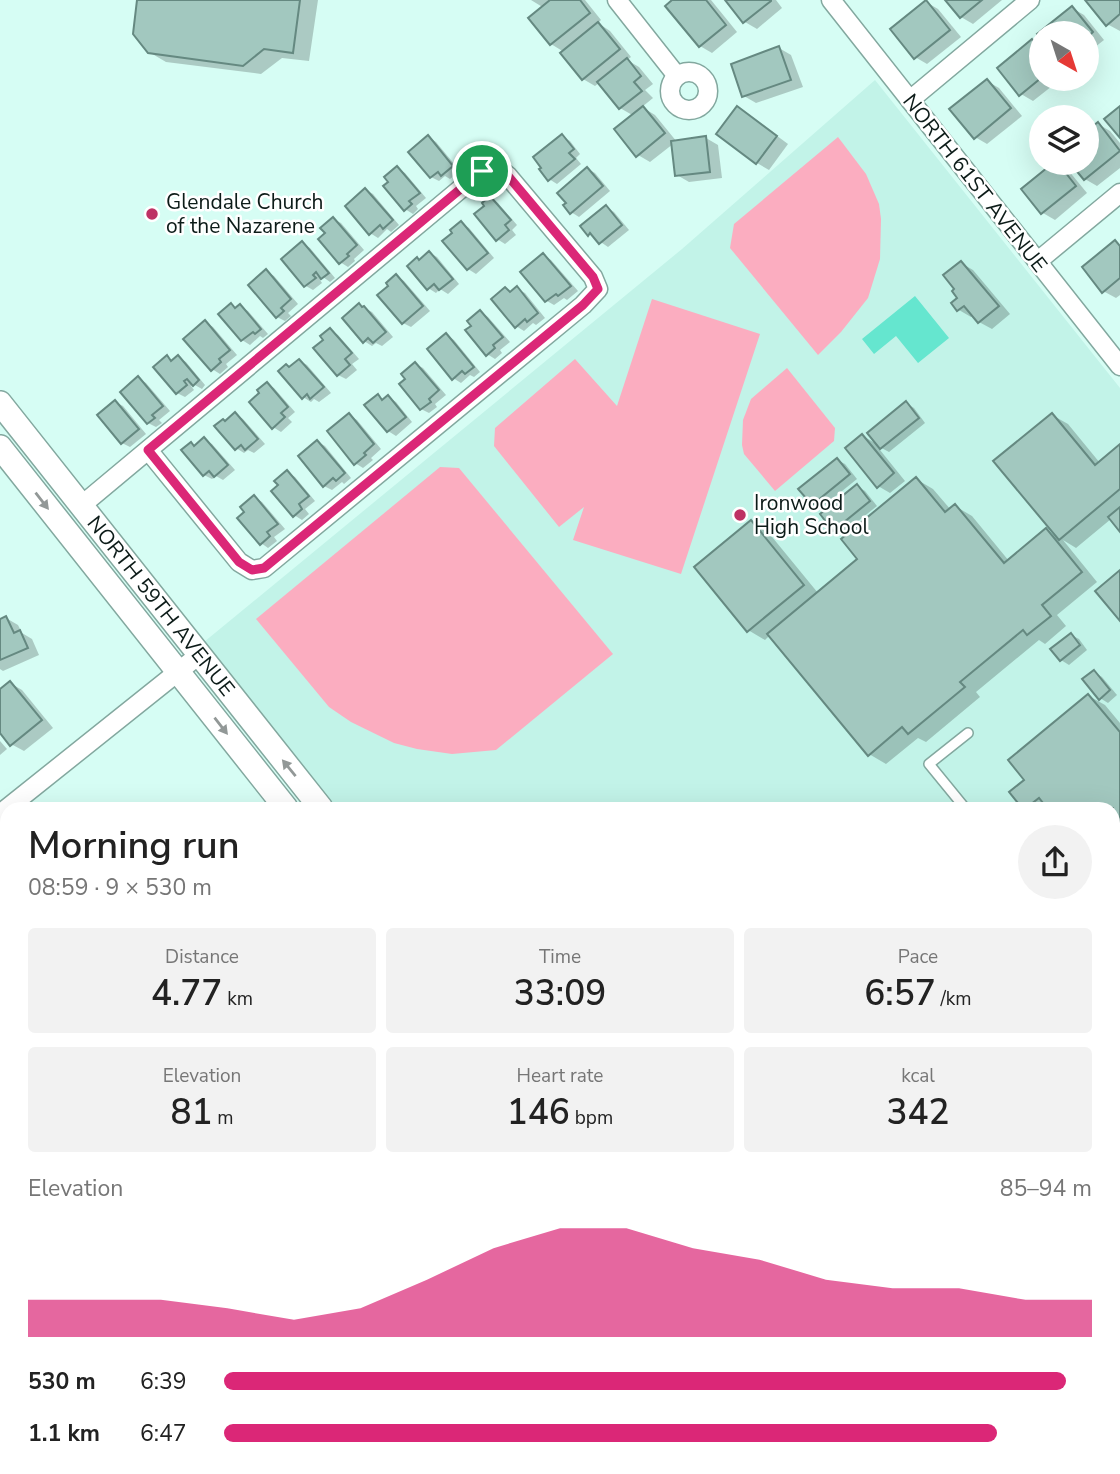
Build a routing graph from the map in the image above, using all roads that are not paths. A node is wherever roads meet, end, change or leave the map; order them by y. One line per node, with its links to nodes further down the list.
1 (617, 0): 4 (street)
2 (831, 0): 5 (street, NORTH 61ST AVENUE)
3 (1030, 0): 5 (street)
4 (677, 76)
5 (910, 100): 7 (street, NORTH 61ST AVENUE)
6 (1120, 193): 7 (street)
7 (1038, 261): 8 (street, NORTH 61ST AVENUE)
8 (1120, 366)
9 (0, 403): 12 (main road, NORTH 59TH AVENUE)
10 (0, 447): 14 (main road, NORTH 59TH AVENUE, one-way to 14)
11 (148, 450): 11 (street); 12 (street)
12 (82, 505): 13 (main road, NORTH 59TH AVENUE)
13 (199, 655): 14 (street); 18 (main road, NORTH 59TH AVENUE, one-way to 13)
14 (178, 672): 16 (street); 17 (main road, NORTH 59TH AVENUE, one-way to 17)
15 (968, 733): 19 (lane)
16 (15, 802)
17 (281, 802)
18 (316, 802)
19 (960, 802)

